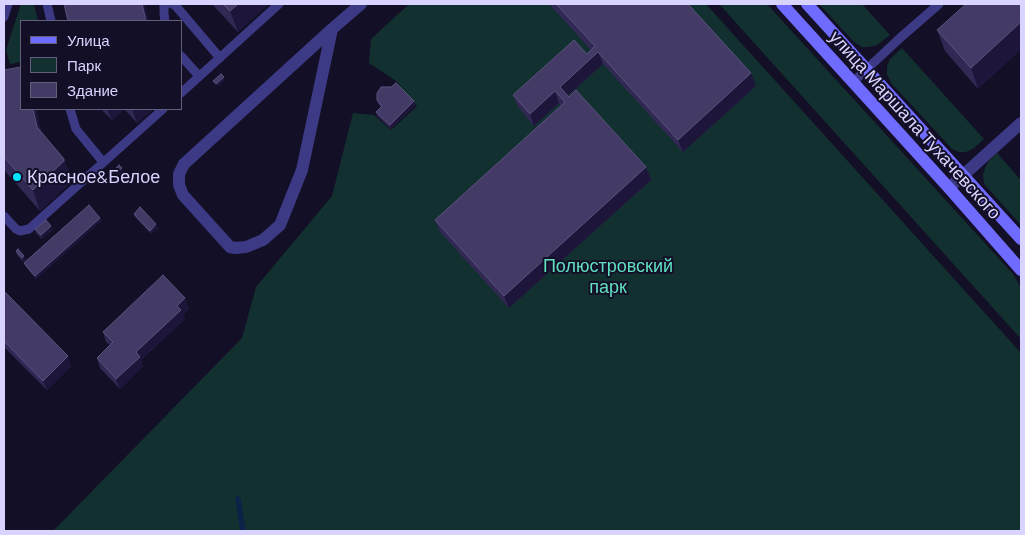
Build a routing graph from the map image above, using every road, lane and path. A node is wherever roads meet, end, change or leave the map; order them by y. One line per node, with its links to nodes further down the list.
1 (8, 4): 10 (lane)
2 (47, 4): 11 (lane)
3 (166, 4): 12 (lane)
4 (172, 4): 15 (lane)
5 (279, 4): 15 (lane)
6 (361, 4): 13 (street)
7 (782, 4): 18 (street, улица Маршала Тухачевского)
8 (807, 4): 16 (street, улица Маршала Тухачевского)
9 (939, 4): 16 (lane)
10 (4, 17)
11 (51, 20)
12 (166, 20)
13 (332, 29): 13 (street)
14 (182, 57): 17 (lane)
15 (220, 58): 17 (lane)
16 (867, 70): 18 (lane); 24 (street, улица Маршала Тухачевского)
17 (199, 76): 19 (lane)
18 (853, 82): 25 (street, улица Маршала Тухачевского)
19 (182, 92)
20 (70, 110): 23 (lane)
21 (162, 110): 23 (lane)
22 (1021, 123): 24 (street)
23 (104, 162): 26 (lane)
24 (964, 176): 25 (street); 27 (street, улица Маршала Тухачевского)
25 (949, 188): 28 (street, улица Маршала Тухачевского)
26 (4, 216)
27 (1021, 239)
28 (1021, 270)

